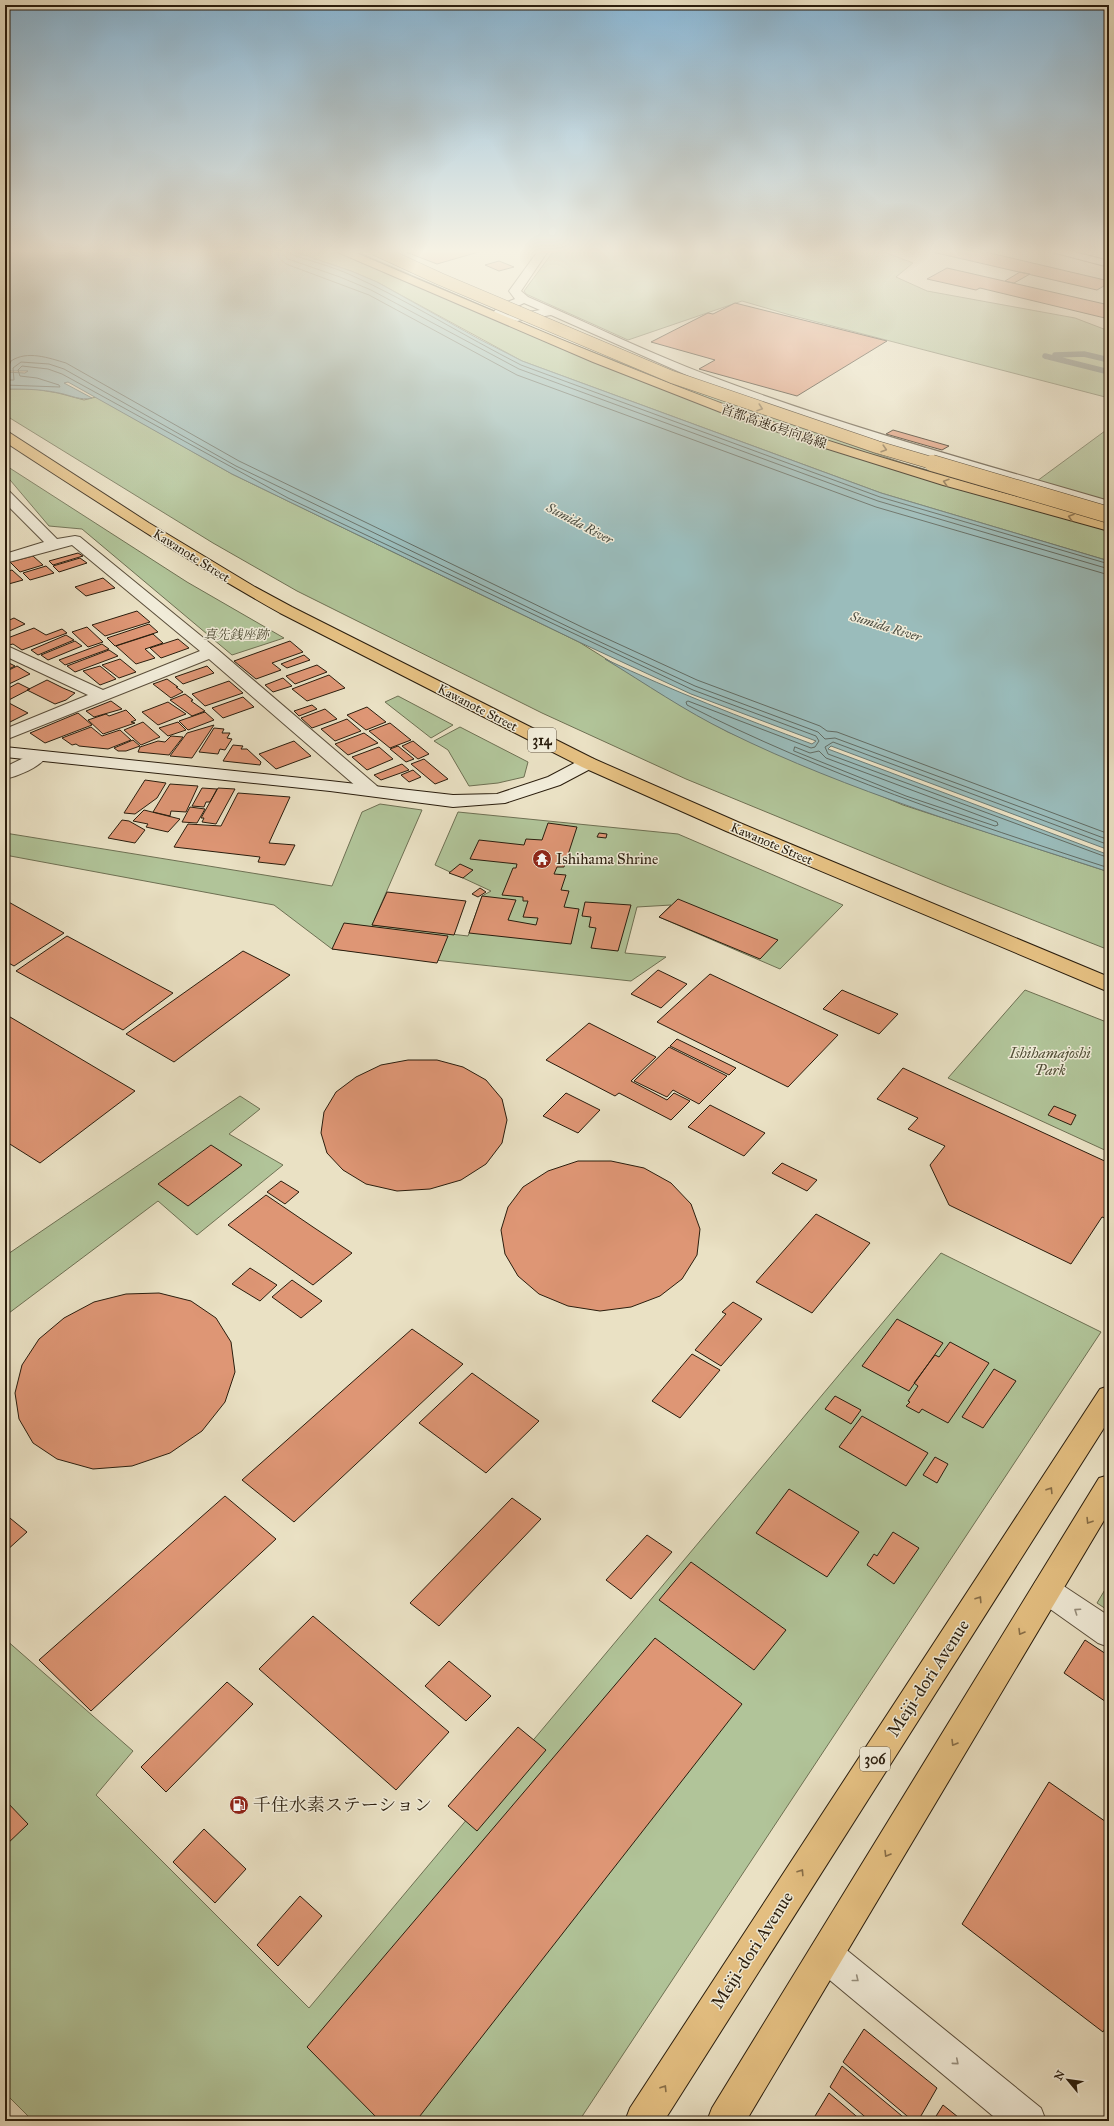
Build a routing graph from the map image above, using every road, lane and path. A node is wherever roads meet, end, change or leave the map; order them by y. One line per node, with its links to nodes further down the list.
1 (572, 348): 8 (main road, 首都高速6号向島線, one-way to 1)
2 (604, 348): 7 (main road, 首都高速6号向島線, one-way to 7, bridge)
3 (636, 348): 6 (street)
4 (5, 436): 17 (main road, Kawanote Street / 314)
5 (5, 495): 9 (street)
6 (1109, 504)
7 (1109, 515)
8 (1109, 527)
9 (54, 544): 10 (street); 12 (street)
10 (5, 559)
11 (5, 650): 13 (street)
12 (211, 652): 13 (street); 19 (street)
13 (101, 695): 14 (street)
14 (5, 735)
15 (5, 752): 16 (street)
16 (38, 756): 18 (street); 19 (street)
17 (588, 763): 19 (street); 20 (main road, Kawanote Street / 314)
18 (5, 774)
19 (371, 790)
20 (1109, 985)
21 (1109, 1397): 26 (main road, Meiji-dori Avenue / 306, one-way to 21)
22 (1109, 1487): 23 (main road, one-way to 23)
23 (1046, 1590): 24 (street, one-way to 23); 25 (main road, one-way to 25)
24 (1109, 1633)
25 (826, 1955): 27 (main road); 28 (street, one-way to 28)
26 (643, 2121)
27 (725, 2121)
28 (1028, 2121)

